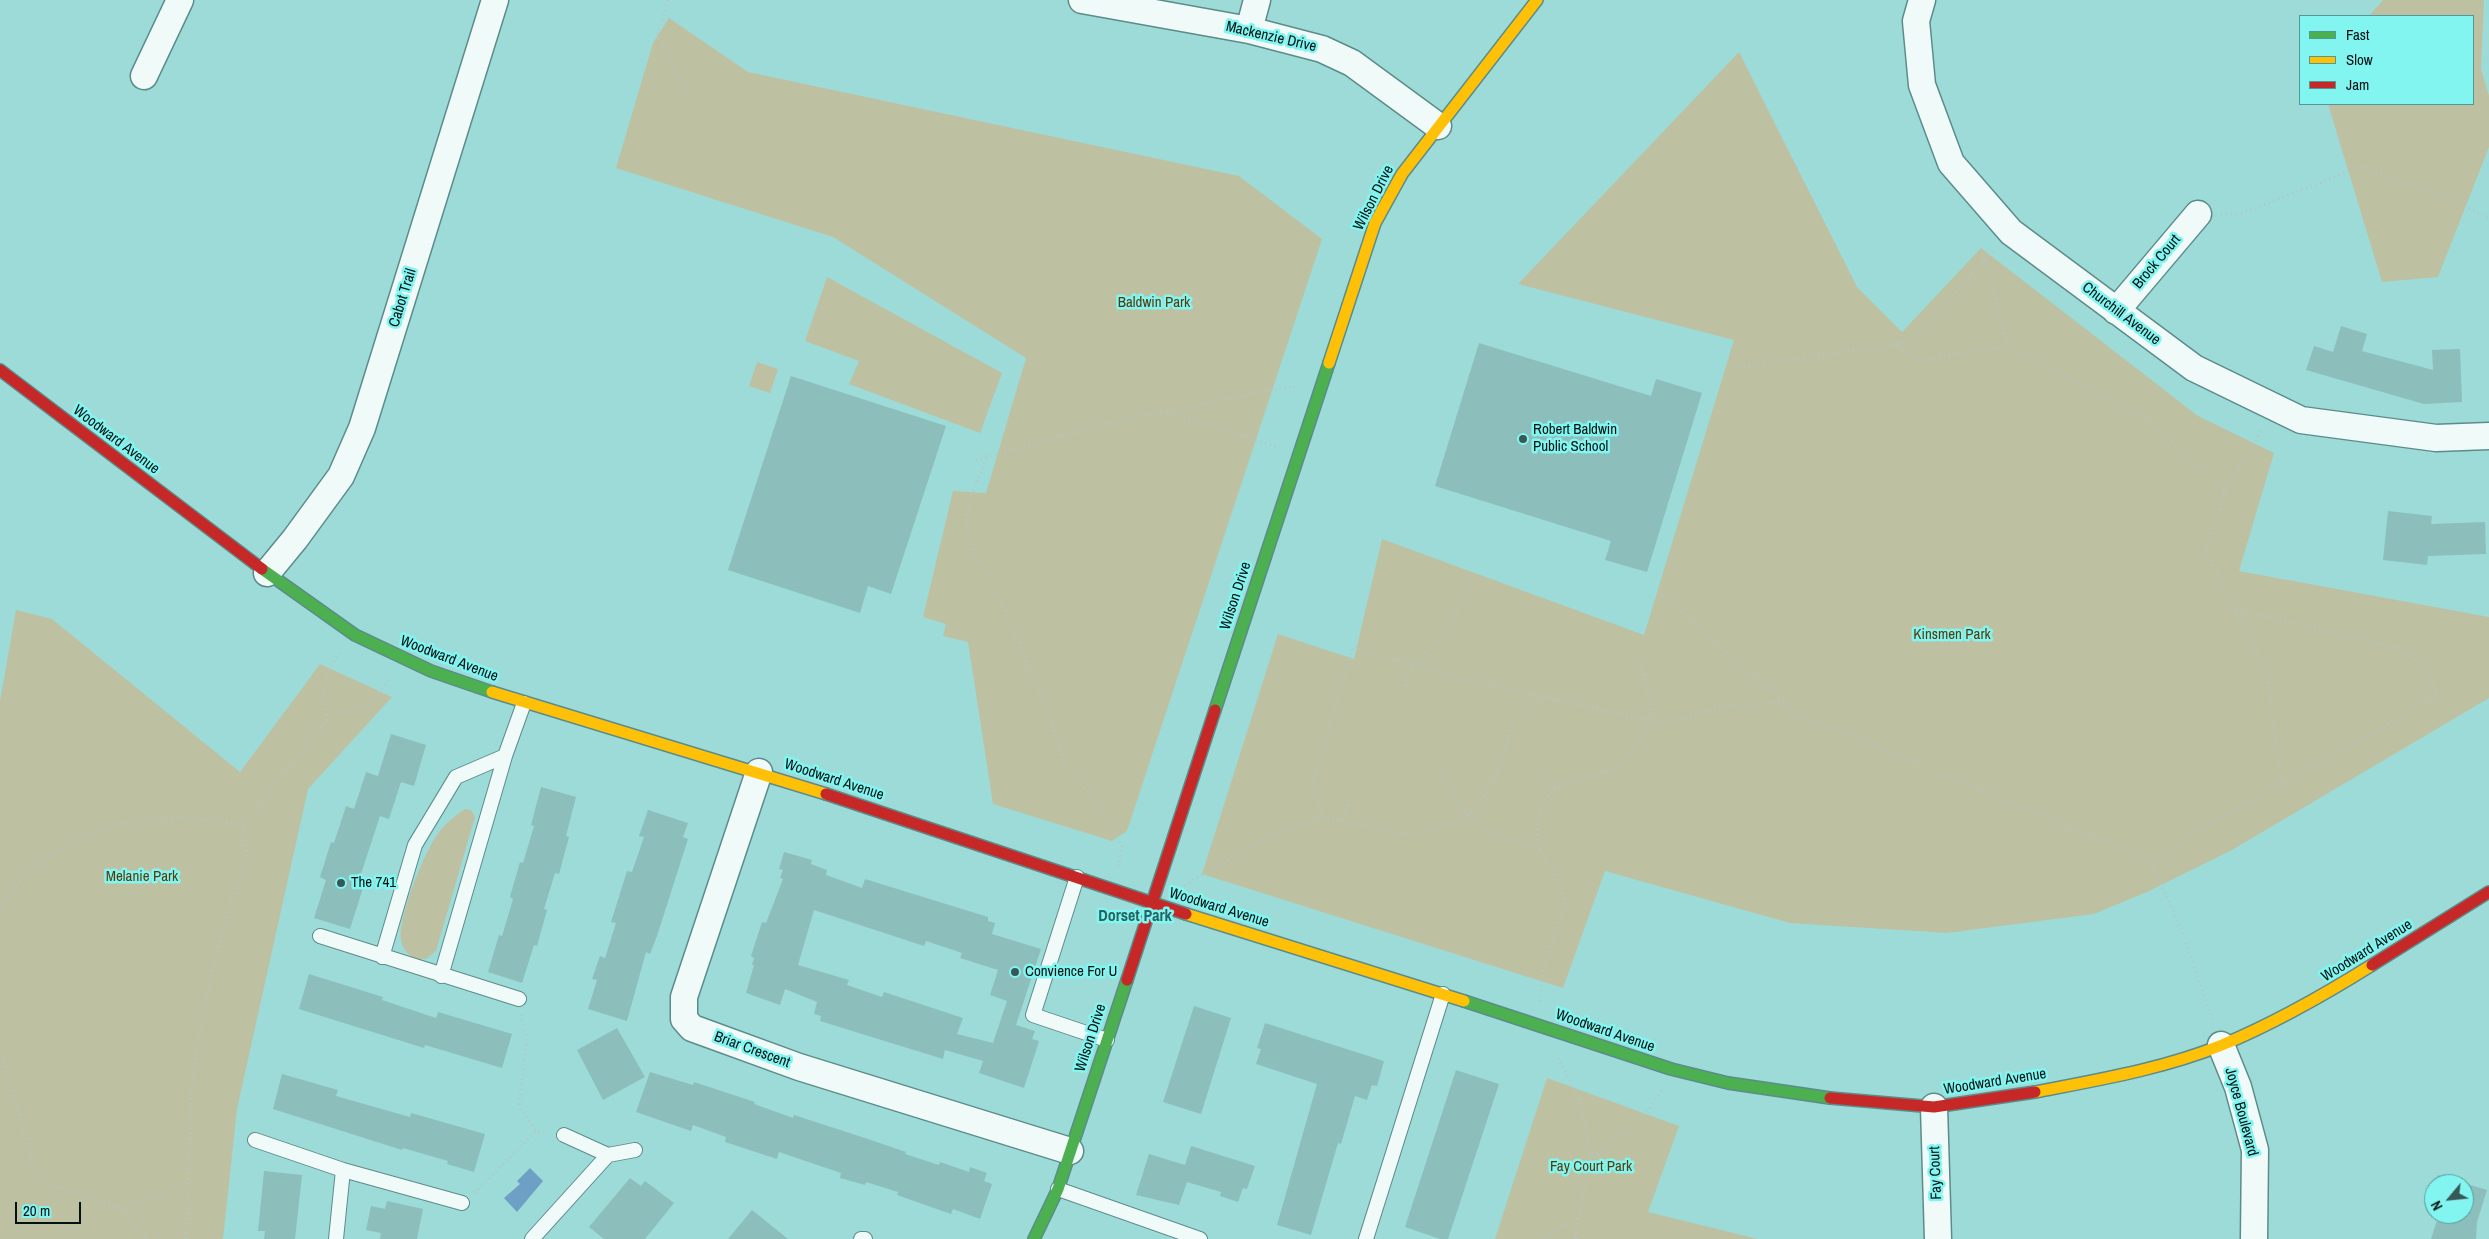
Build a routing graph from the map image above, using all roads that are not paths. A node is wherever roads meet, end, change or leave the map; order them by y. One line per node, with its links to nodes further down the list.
1 (180, 0): 8 (street)
2 (495, 0): 14 (street, Cabot Trail)
3 (1082, 0): 7 (street, Mackenzie Drive)
4 (1258, 0): 7 (street)
5 (1537, 0): 9 (street, Wilson Drive)
6 (1922, 0): 11 (street, Churchill Avenue)
7 (1249, 30): 9 (street, Mackenzie Drive)
8 (144, 76)
9 (1438, 126): 20 (street, Wilson Drive)
10 (2198, 214): 11 (street, Brock Court)
11 (2116, 311): 13 (street, Churchill Avenue)
12 (0, 370): 14 (street, Woodward Avenue)
13 (2489, 436)
14 (267, 573): 15 (street, Woodward Avenue)
15 (524, 703): 16 (lane); 17 (street, Woodward Avenue)
16 (505, 756): 22 (lane); 23 (lane)
17 (759, 772): 18 (street, Woodward Avenue); 32 (street, Briar Crescent)
18 (1077, 877): 20 (street, Woodward Avenue); 26 (lane)
19 (2489, 892): 27 (street, Woodward Avenue)
20 (1152, 902): 24 (street, Woodward Avenue); 26 (street, Wilson Drive)
21 (320, 936): 22 (lane)
22 (382, 956): 23 (lane)
23 (441, 976): 25 (lane)
24 (1443, 994): 28 (street, Woodward Avenue); 43 (lane)
25 (519, 999)
26 (1107, 1040): 32 (street, Wilson Drive)
27 (2221, 1045): 28 (street, Woodward Avenue); 45 (street, Joyce Boulevard)
28 (1934, 1107): 44 (street, Fay Court)
29 (564, 1135): 33 (lane)
30 (254, 1140): 34 (lane)
31 (635, 1150): 33 (lane)
32 (1070, 1152): 35 (street, Wilson Drive)
33 (608, 1155): 38 (lane)
34 (342, 1170): 36 (lane); 37 (lane)
35 (1058, 1189): 41 (street, Wilson Drive); 42 (lane)
36 (462, 1203)
37 (336, 1239)
38 (532, 1239)
39 (861, 1239): 40 (lane)
40 (865, 1239)
41 (1034, 1239)
42 (1200, 1239)
43 (1366, 1239)
44 (1938, 1239)
45 (2254, 1239)

